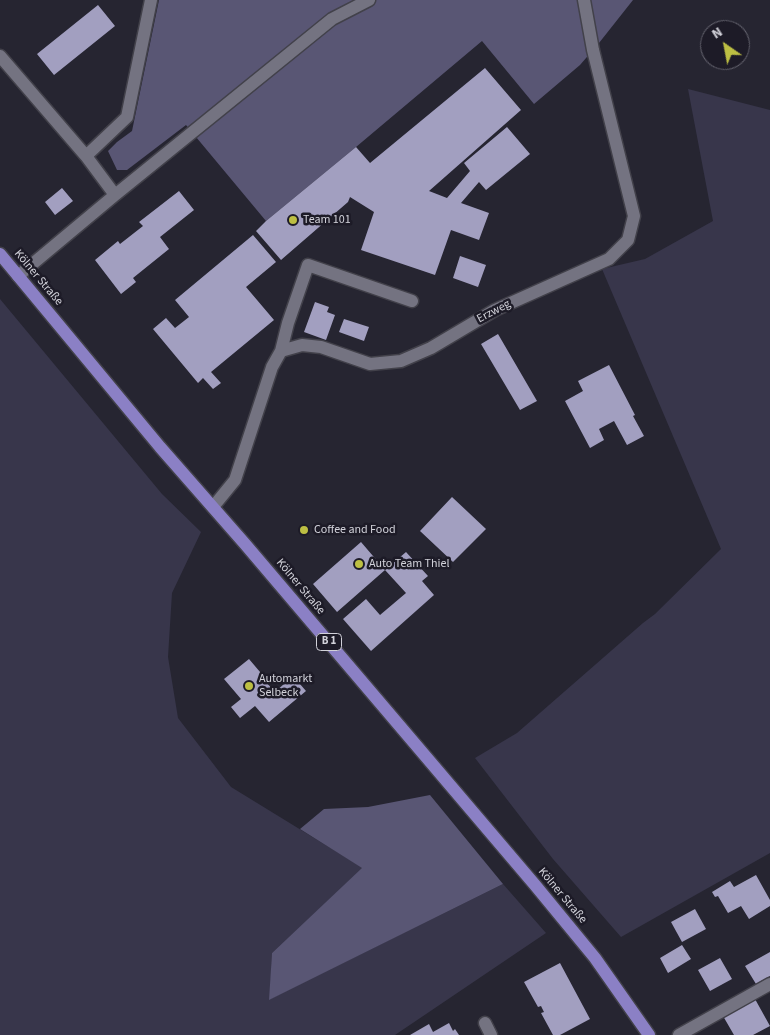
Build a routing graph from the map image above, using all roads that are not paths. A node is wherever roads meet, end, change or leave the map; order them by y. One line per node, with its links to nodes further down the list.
1 (151, 0): 5 (lane)
2 (369, 0): 6 (lane)
3 (584, 0): 10 (lane, Erzweg)
4 (0, 56): 5 (lane)
5 (86, 156): 6 (lane)
6 (115, 195): 8 (lane)
7 (0, 254): 8 (main road, Kölner Straße / B 1)
8 (18, 276): 11 (main road, Kölner Straße / B 1)
9 (412, 301): 10 (lane)
10 (281, 351): 11 (lane)
11 (213, 507): 15 (main road, Kölner Straße / B 1)
12 (770, 984): 16 (lane)
13 (485, 1023): 14 (lane)
14 (492, 1035)
15 (649, 1035)
16 (679, 1035)

